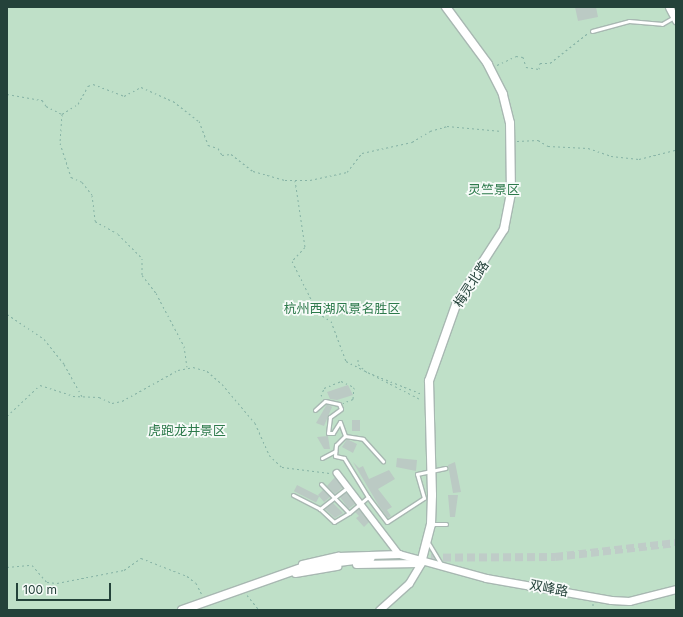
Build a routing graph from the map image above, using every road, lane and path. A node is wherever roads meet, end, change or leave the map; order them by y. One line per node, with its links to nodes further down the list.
1 (446, 7): 8 (main road, 梅灵北路)
2 (669, 7): 3 (street)
3 (675, 18): 4 (lane)
4 (592, 31): 5 (path)
5 (500, 72)
6 (7, 94): 7 (path)
7 (62, 114): 11 (path); 14 (path)
8 (510, 132): 9 (main road, 梅灵北路); 11 (path)
9 (510, 142): 10 (path); 18 (main road, 梅灵北路)
10 (676, 150)
11 (295, 180): 15 (path)
12 (7, 314): 17 (path)
13 (358, 359): 15 (path)
14 (188, 368): 17 (path); 28 (path)
15 (368, 372): 18 (path); 18 (path)
16 (321, 396): 19 (path)
17 (82, 397): 21 (path)
18 (425, 398): 27 (main road, 梅灵北路)
19 (339, 404): 20 (lane); 22 (lane)
20 (315, 410)
21 (7, 416)
22 (345, 436): 23 (lane); 25 (lane)
23 (335, 451): 24 (lane); 32 (lane)
24 (322, 458)
25 (383, 461)
26 (445, 468): 27 (lane)
27 (432, 469): 32 (lane); 37 (main road, 梅灵北路)
28 (337, 473): 30 (street)
29 (321, 484): 33 (lane)
30 (348, 487): 33 (lane); 34 (street)
31 (293, 495): 35 (lane)
32 (368, 497): 34 (lane)
33 (333, 498): 35 (lane); 36 (lane)
34 (361, 503): 36 (lane); 40 (street)
35 (320, 509): 36 (lane)
36 (349, 513)
37 (431, 524): 38 (lane); 39 (main road, 梅灵北路)
38 (446, 524)
39 (428, 536): 42 (main road, 梅灵北路); 44 (lane)
40 (399, 554): 42 (street); 45 (street)
41 (371, 558): 45 (main road)
42 (421, 563): 44 (street, 双峰路); 45 (street); 51 (street, 梅灵北路)
43 (7, 566): 48 (path)
44 (455, 571): 47 (street, 双峰路)
45 (276, 576): 46 (main road)
46 (242, 587): 48 (main road); 50 (path)
47 (676, 589)
48 (205, 601): 49 (main road)
49 (182, 610)
50 (259, 610)
51 (378, 610)

